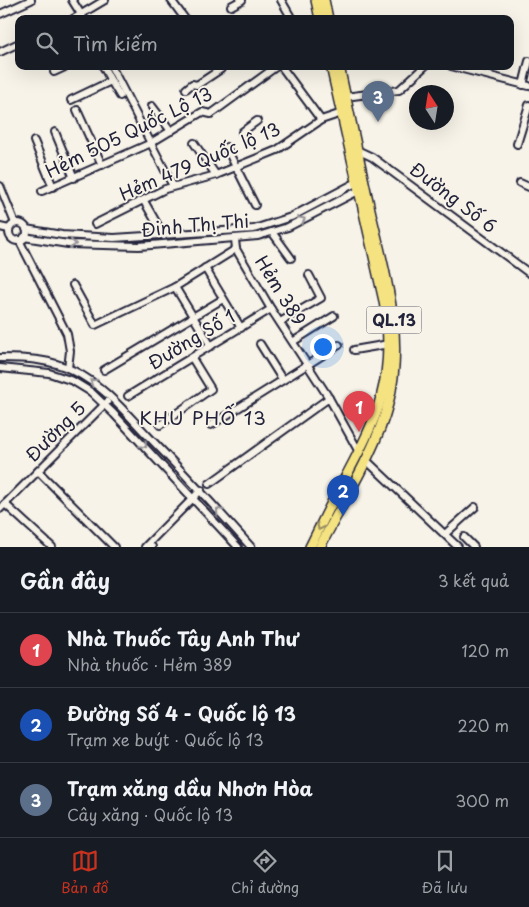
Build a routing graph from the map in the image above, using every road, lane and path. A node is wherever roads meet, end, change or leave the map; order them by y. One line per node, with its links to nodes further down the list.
1 (31, 0): 10 (street)
2 (72, 0): 11 (street)
3 (105, 0): 12 (street)
4 (172, 0): 13 (street)
5 (242, 0): 9 (street)
6 (281, 0): 14 (street)
7 (316, 0): 15 (highway)
8 (324, 0): 16 (highway)
9 (231, 6)
10 (0, 14)
11 (77, 15)
12 (82, 15)
13 (182, 15)
14 (290, 15)
15 (319, 15)
16 (327, 15)
17 (15, 45): 18 (street)
18 (0, 52)
19 (529, 61): 32 (street)
20 (58, 70): 30 (street)
21 (105, 70): 31 (street)
22 (114, 70): 48 (street)
23 (220, 70): 33 (street)
24 (273, 70): 43 (street, Hẻm 505 Quốc Lộ 13)
25 (282, 70): 41 (street)
26 (332, 70): 40 (highway, QL.13)
27 (340, 70): 35 (highway, QL.13)
28 (421, 70): 35 (street)
29 (467, 70): 32 (street)
30 (54, 72)
31 (111, 81): 34 (street); 36 (street)
32 (526, 85)
33 (186, 88)
34 (120, 96)
35 (345, 97): 51 (highway, QL.13)
36 (71, 100)
37 (529, 105): 49 (street)
38 (152, 106): 43 (street)
39 (78, 110): 52 (street)
40 (342, 113): 41 (street, Hẻm 479 Quốc lộ 13); 57 (highway, QL.13)
41 (321, 120): 53 (street, Hẻm 479 Quốc lộ 13)
42 (257, 121): 45 (street)
43 (171, 131): 48 (street, Hẻm 505 Quốc Lộ 13)
44 (55, 132): 55 (street)
45 (242, 132)
46 (34, 141): 60 (street)
47 (194, 143): 54 (street)
48 (150, 144): 52 (street, Hẻm 505 Quốc Lộ 13); 59 (street)
49 (517, 144)
50 (226, 148): 53 (street)
51 (357, 150): 57 (highway, QL.13); 77 (street, Đường Số 6)
52 (102, 165): 55 (street, Hẻm 505 Quốc Lộ 13)
53 (236, 166): 54 (street, Hẻm 479 Quốc lộ 13); 64 (street)
54 (216, 175): 59 (street, Hẻm 479 Quốc lộ 13)
55 (74, 178): 60 (street, Hẻm 505 Quốc Lộ 13)
56 (520, 183): 61 (street)
57 (361, 185): 70 (street, Đinh Thị Thi, one-way to 57); 71 (street, Đinh Thị Thi); 89 (highway, QL.13); 106 (highway, QL.13)
58 (0, 186): 65 (street)
59 (173, 186): 63 (street, Hẻm 479 Quốc lộ 13)
60 (53, 187): 62 (street, Hẻm 505 Quốc Lộ 13)
61 (529, 187)
62 (42, 191)
63 (144, 201): 66 (street, Hẻm 479 Quốc lộ 13); 71 (street, Hẻm 479 Quốc lộ 13)
64 (255, 205)
65 (15, 223): 68 (street); 69 (street)
66 (96, 224)
67 (0, 228): 69 (street)
68 (26, 229): 71 (street, Đinh Thị Thi); 73 (street)
69 (9, 230): 73 (street)
70 (272, 232): 72 (street, Đinh Thị Thi); 75 (street)
71 (164, 236)
72 (235, 238): 73 (street, Đinh Thị Thi, one-way to 72); 74 (street)
73 (22, 239): 97 (street)
74 (236, 249): 76 (street); 82 (street, Hẻm 389)
75 (291, 258)
76 (205, 268): 80 (street); 81 (street)
77 (529, 274)
78 (309, 275): 85 (street)
79 (73, 285): 80 (street)
80 (176, 287): 83 (street)
81 (223, 299): 83 (street); 86 (street)
82 (270, 309): 85 (street, Hẻm 389); 86 (street, Đường Số 1)
83 (194, 316): 91 (street); 98 (street)
84 (334, 316): 87 (street)
85 (280, 322): 87 (street, Hẻm 389)
86 (241, 328): 91 (street, Đường Số 1)
87 (294, 341): 95 (street, Hẻm 389)
88 (260, 344): 99 (street)
89 (389, 344): 92 (street); 106 (highway, QL.13)
90 (340, 345): 95 (street)
91 (211, 346): 94 (street, Đường Số 1)
92 (354, 350)
93 (0, 358): 97 (street)
94 (192, 358): 100 (street, Đường Số 1); 104 (street)
95 (308, 364): 99 (street); 102 (street, Hẻm 389)
96 (0, 368): 103 (street)
97 (68, 368): 101 (street, one-way to 97)
98 (104, 370)
99 (282, 379): 105 (street)
100 (128, 396)
101 (112, 397): 103 (street, Đường 5); 109 (street)
102 (329, 398): 106 (street, Hẻm 389); 108 (street)
103 (105, 404): 107 (street, Đường 5); 110 (street, one-way to 110)
104 (160, 425)
105 (211, 425)
106 (362, 456): 113 (street, Hẻm 389); 120 (highway, QL.13, one-way to 120); 121 (highway, QL.13)
107 (38, 471): 111 (street, Đường 5); 116 (street)
108 (210, 484)
109 (201, 490): 110 (street); 119 (street, one-way to 109)
110 (193, 498): 117 (street); 118 (street)
111 (2, 507): 115 (street)
112 (475, 507): 113 (street)
113 (445, 534): 122 (street, Hẻm 389)
114 (464, 537): 123 (street)
115 (52, 547)
116 (114, 547)
117 (145, 547)
118 (238, 547)
119 (251, 547)
120 (310, 547)
121 (320, 547)
122 (458, 547)
123 (474, 547)

